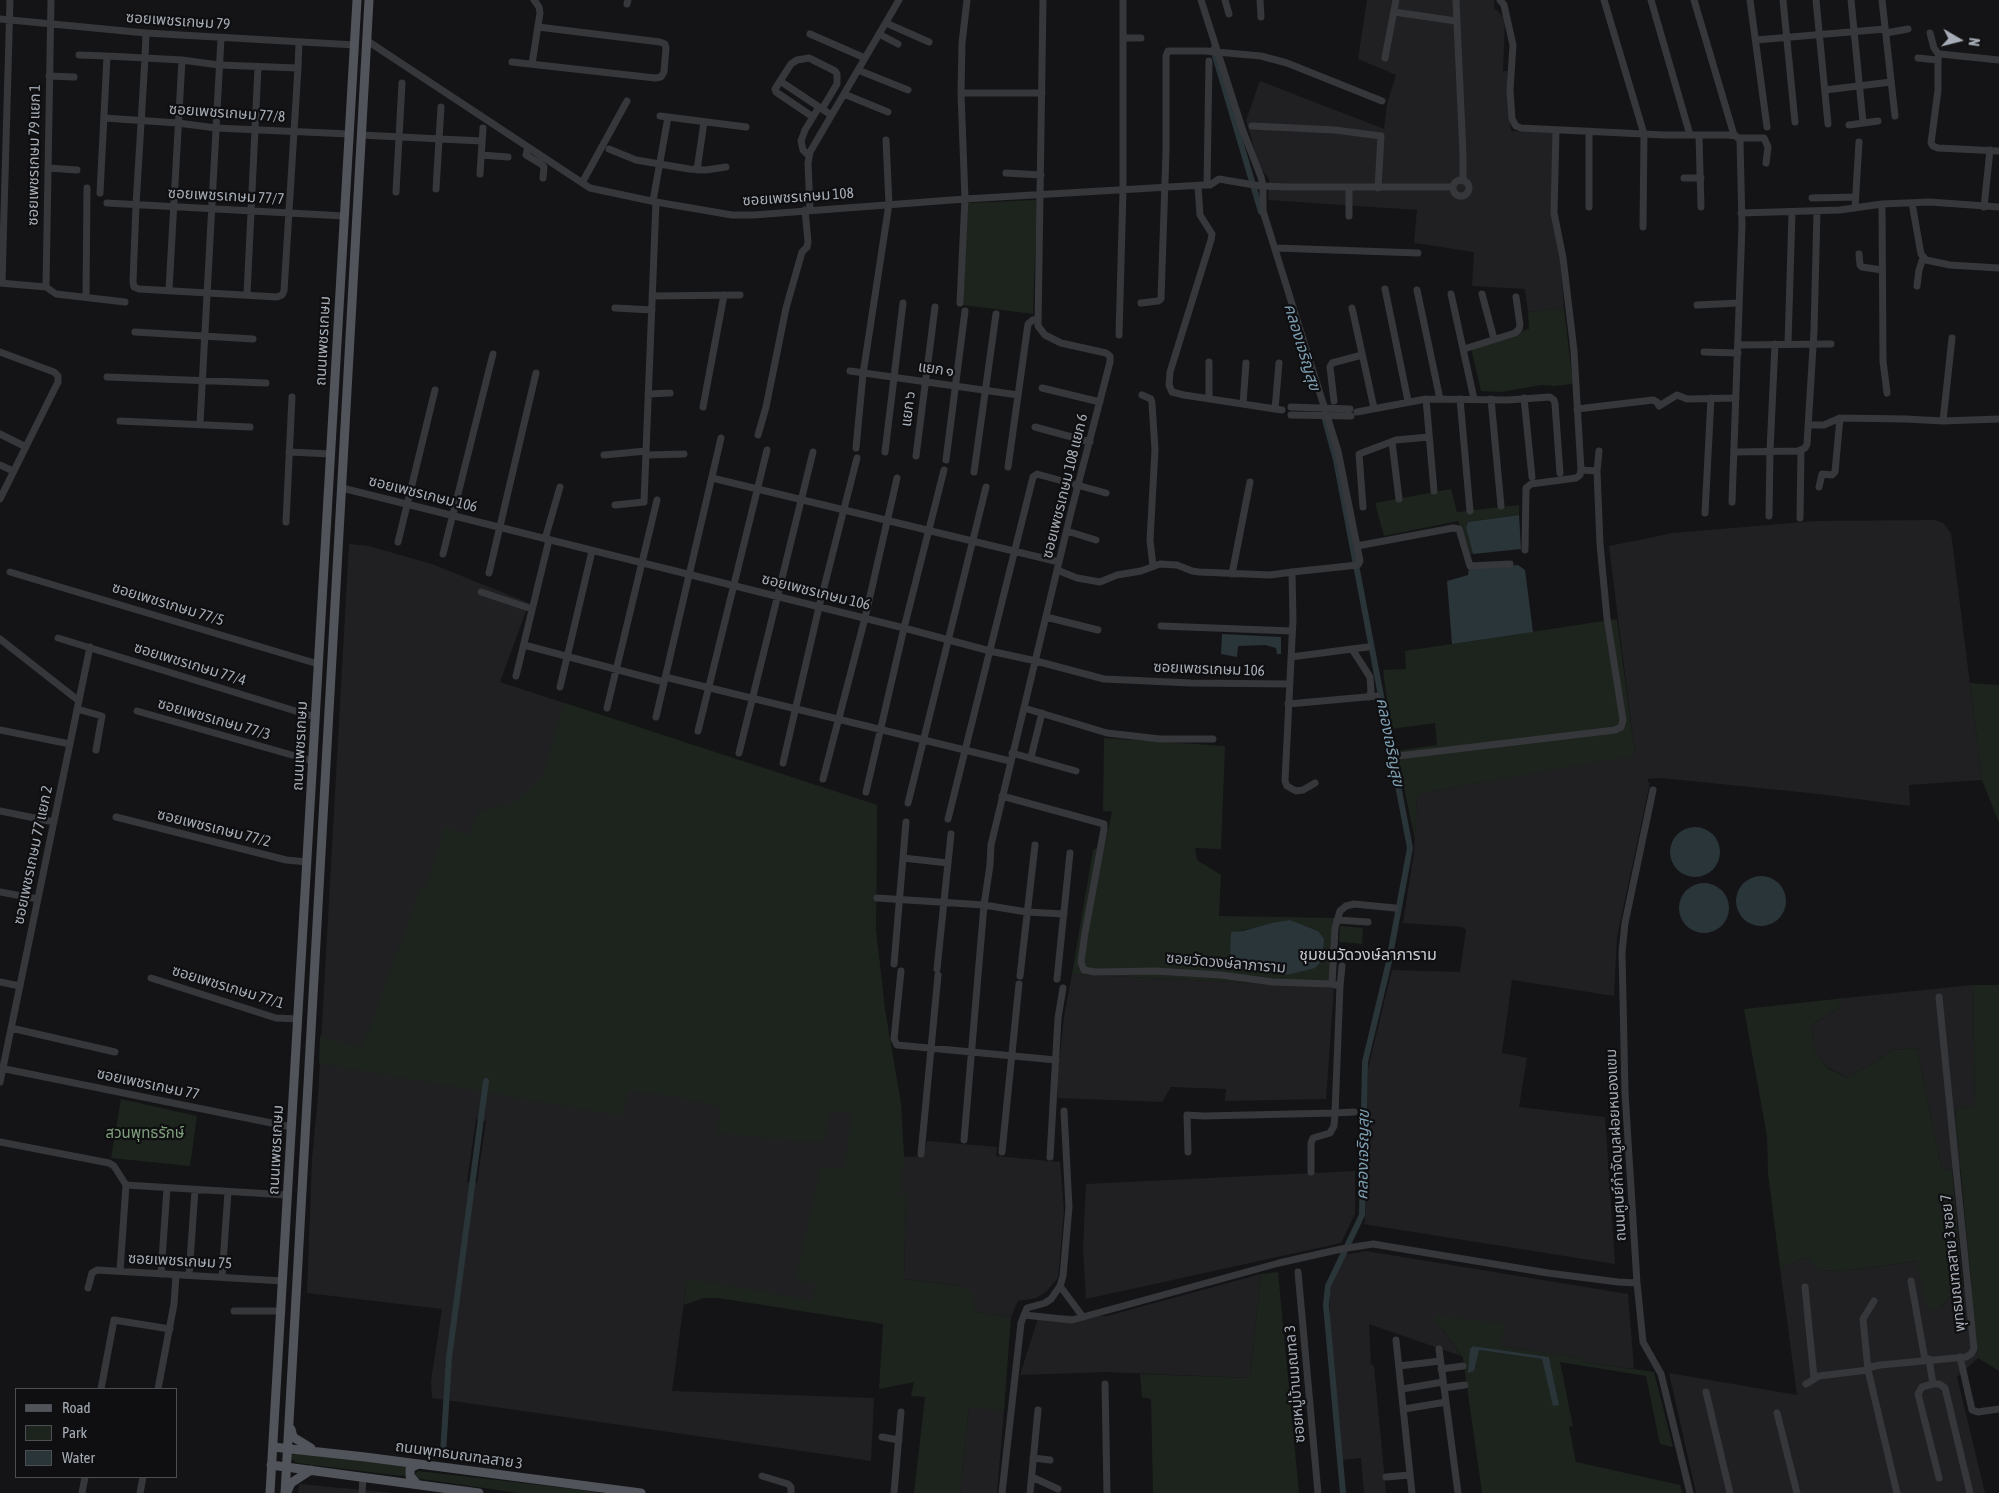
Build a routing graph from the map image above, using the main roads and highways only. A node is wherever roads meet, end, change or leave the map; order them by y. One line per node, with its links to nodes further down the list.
1 (357, 0): 3 (main road, ถนนเพชรเกษม)
2 (369, 0): 4 (main road, ถนนเพชรเกษม)
3 (315, 717): 4 (main road); 5 (main road, ถนนเพชรเกษม)
4 (329, 720): 6 (main road, ถนนเพชรเกษม)
5 (296, 1056): 6 (main road); 8 (main road, ถนนเพชรเกษม)
6 (310, 1057): 7 (main road, ถนนเพชรเกษม)
7 (289, 1424): 9 (main road, ถนนเพชรเกษม); 10 (main road)
8 (273, 1447): 9 (main road, ถนนพุทธมณฑลสาย 3); 12 (main road, ถนนเพชรเกษม)
9 (288, 1448): 10 (main road, ถนนพุทธมณฑลสาย 3); 13 (main road, ถนนเพชรเกษม)
10 (318, 1451): 11 (main road, ถนนพุทธมณฑลสาย 3)
11 (419, 1464): 15 (main road); 19 (main road, ถนนพุทธมณฑลสาย 3)
12 (272, 1465): 13 (main road); 16 (main road, ถนนเพชรเกษม)
13 (287, 1466): 14 (main road); 17 (main road, ถนนเพชรเกษม)
14 (311, 1470): 15 (main road); 17 (main road)
15 (416, 1484): 18 (main road)
16 (270, 1493)
17 (286, 1493)
18 (479, 1493)
19 (641, 1493)

